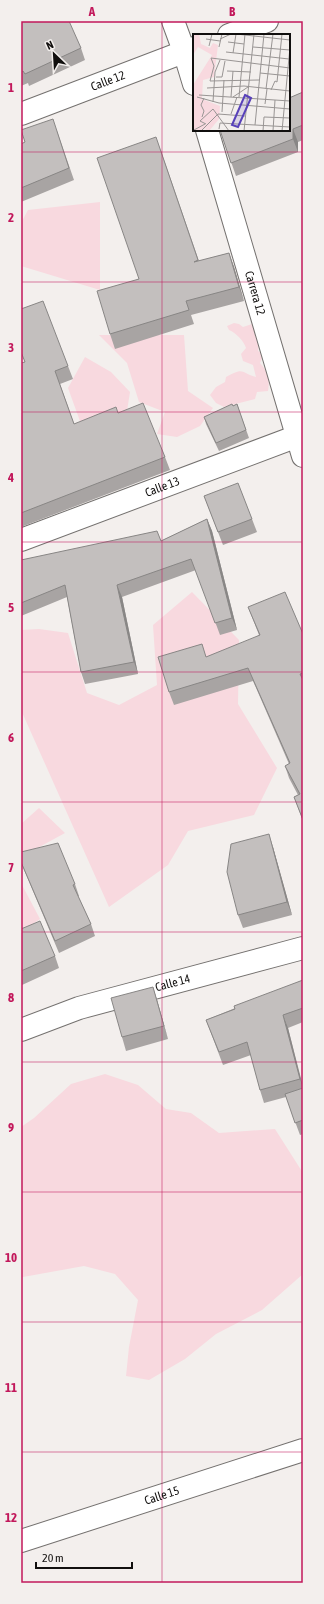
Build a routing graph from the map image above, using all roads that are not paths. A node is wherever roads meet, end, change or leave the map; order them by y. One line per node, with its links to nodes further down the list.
1 (173, 21): 4 (street)
2 (267, 21): 3 (street)
3 (232, 34)
4 (189, 50): 5 (street); 6 (street, Calle 12)
5 (193, 77)
6 (21, 114)
7 (208, 131): 8 (street, Carrera 12)
8 (301, 442): 9 (street, Calle 13)
9 (21, 540)
10 (303, 948): 11 (street, Calle 14)
11 (21, 1030)
12 (303, 1450): 13 (street, Calle 15)
13 (21, 1541)

